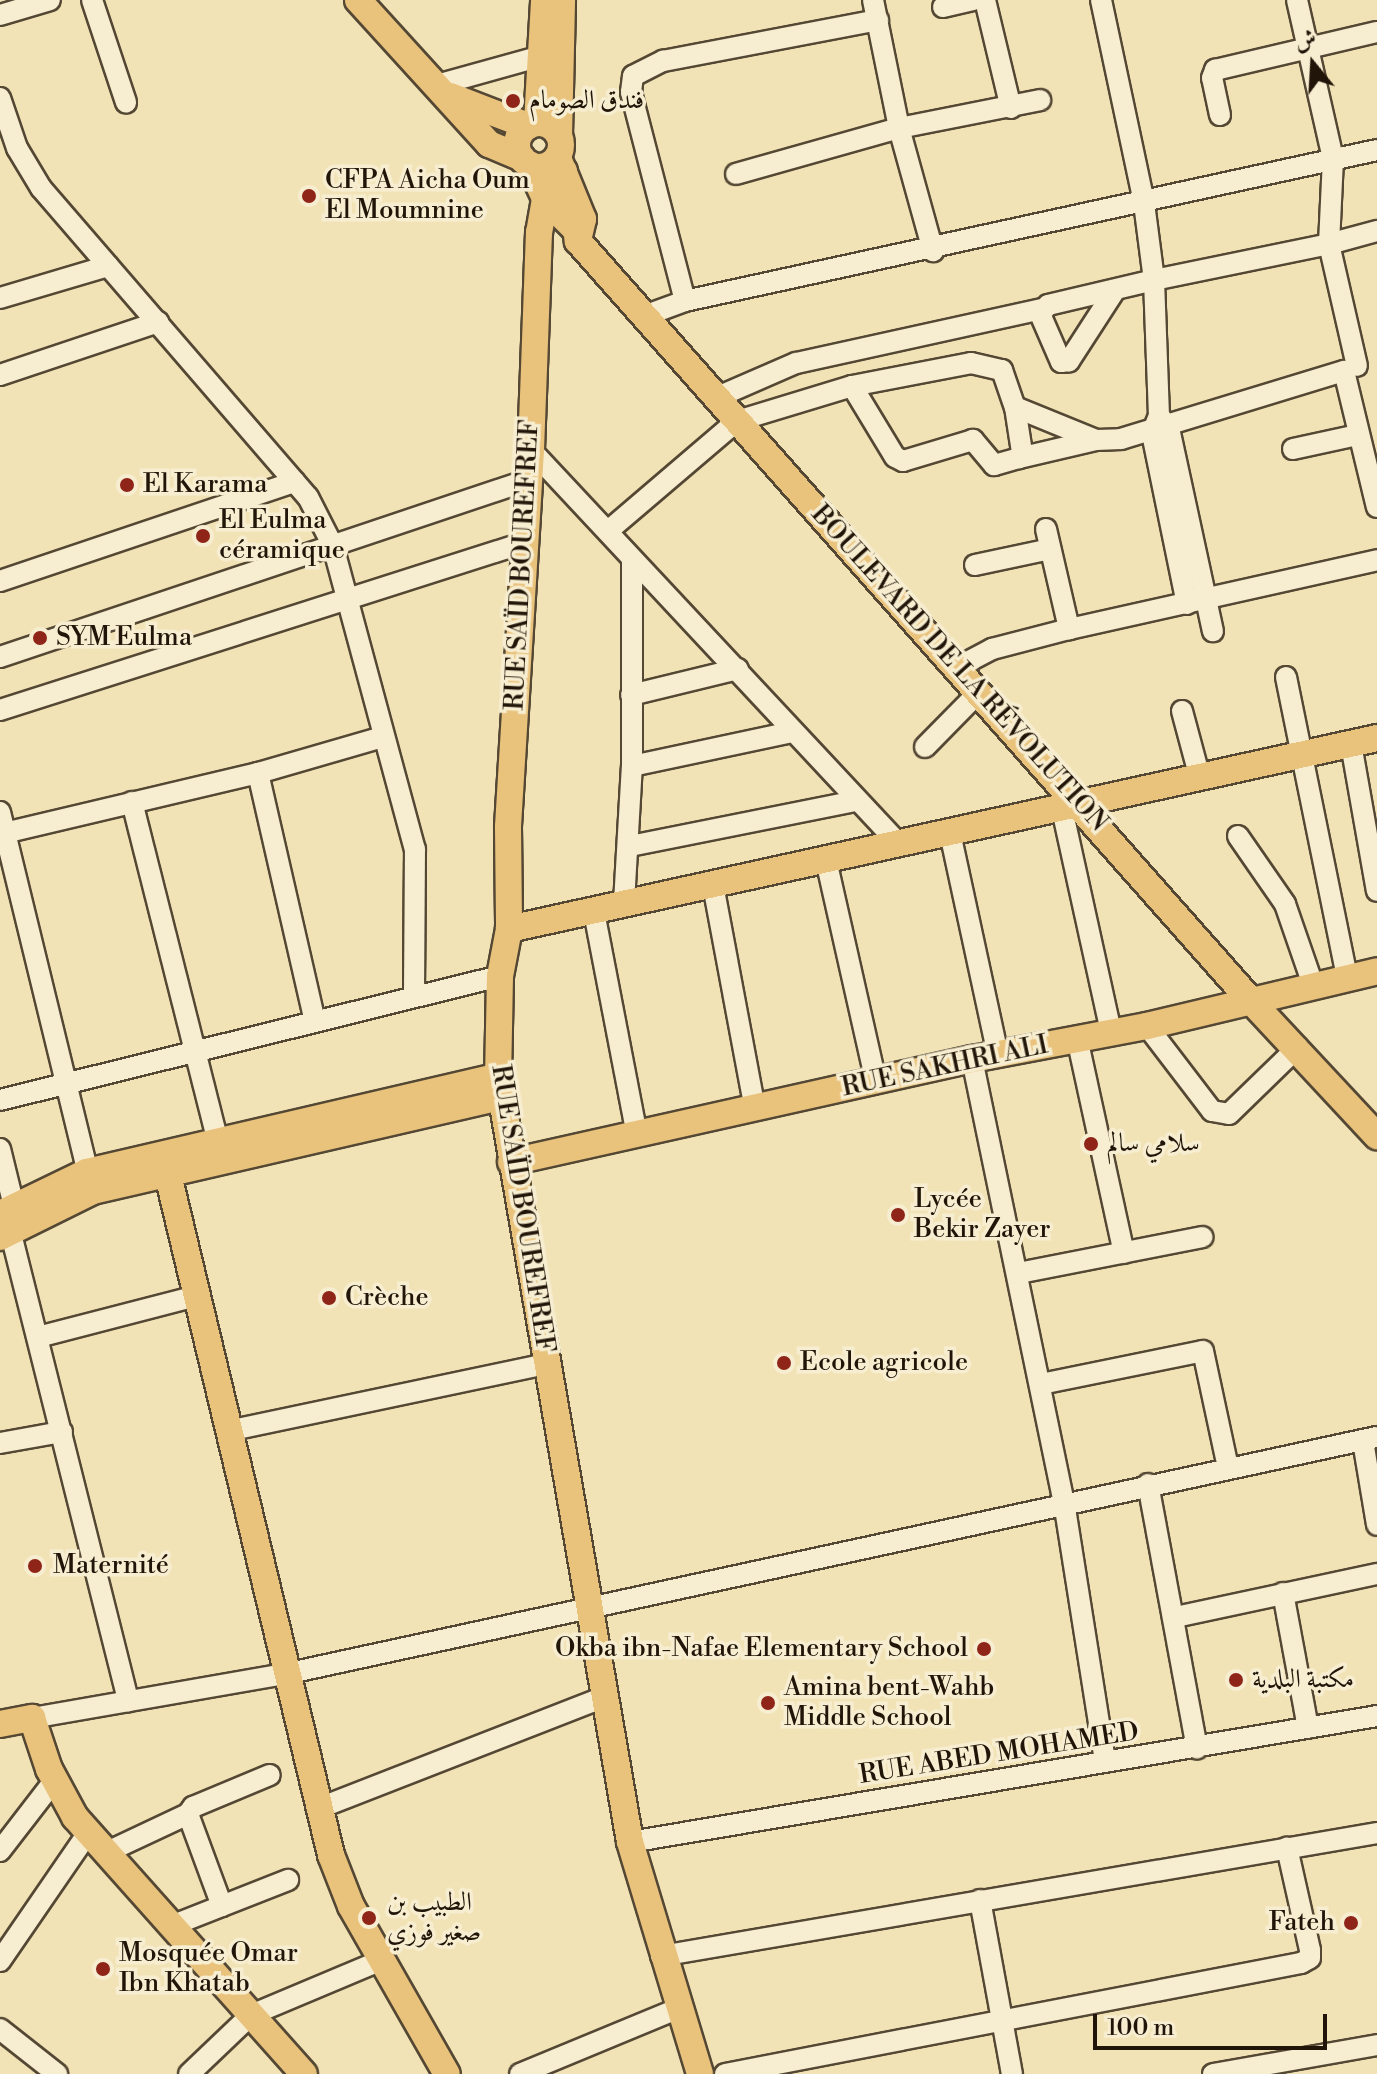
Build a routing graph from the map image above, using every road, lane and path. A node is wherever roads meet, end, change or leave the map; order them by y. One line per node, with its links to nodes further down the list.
1 (50, 0): 12 (street)
2 (92, 0): 19 (street)
3 (544, 0): 15 (main road)
4 (562, 0): 15 (main road)
5 (973, 0): 10 (street)
6 (985, 0): 20 (street)
7 (1101, 0): 30 (street)
8 (1297, 0): 14 (street)
9 (368, 2): 16 (main road)
10 (943, 7)
11 (876, 10): 22 (street); 39 (street)
12 (0, 15)
13 (1377, 32): 14 (street)
14 (1308, 48): 21 (street); 26 (street)
15 (550, 53): 16 (street); 23 (main road)
16 (442, 90): 23 (main road); 27 (main road)
17 (0, 98): 25 (street)
18 (1040, 100): 20 (street)
19 (126, 102)
20 (1011, 108): 22 (street)
21 (1220, 115)
22 (899, 128): 28 (street); 34 (street)
23 (553, 150): 27 (main road); 27 (main road); 29 (main road); 32 (main road)
24 (1377, 150): 26 (street)
25 (10, 156): 35 (street)
26 (1333, 159): 30 (street); 33 (street)
27 (525, 161): 29 (main road)
28 (736, 174)
29 (545, 199): 32 (main road, BOULEVARD DE LA RÉVOLUTION); 53 (main road, RUE SAÏD BOUREFREF)
30 (1144, 203): 34 (street); 36 (street)
31 (1377, 231): 33 (street)
32 (578, 241): 41 (main road, BOULEVARD DE LA RÉVOLUTION)
33 (1329, 244): 36 (street); 43 (street)
34 (933, 251): 39 (street)
35 (108, 266): 38 (street); 42 (street)
36 (1154, 280): 37 (street); 49 (street)
37 (1115, 290): 40 (street); 40 (street)
38 (0, 298)
39 (685, 301): 41 (street)
40 (1041, 309): 46 (street)
41 (644, 316): 46 (main road, BOULEVARD DE LA RÉVOLUTION)
42 (158, 322): 44 (street); 56 (street)
43 (1359, 366): 49 (street); 50 (street)
44 (0, 375)
45 (852, 386): 47 (street); 48 (street); 54 (street)
46 (720, 396): 48 (main road, BOULEVARD DE LA RÉVOLUTION)
47 (1015, 407): 51 (street); 54 (street)
48 (737, 421): 58 (street); 70 (main road, BOULEVARD DE LA RÉVOLUTION)
49 (1160, 425): 51 (street); 66 (street)
50 (1358, 435): 52 (street); 57 (street)
51 (1096, 440): 54 (street)
52 (1293, 449)
53 (531, 450): 55 (main road, RUE SAÏD BOUREFREF); 58 (street)
54 (1019, 458)
55 (528, 480): 59 (main road, RUE SAÏD BOUREFREF); 60 (street)
56 (295, 482): 60 (street); 64 (street)
57 (1377, 507)
58 (608, 531): 61 (street)
59 (523, 543): 65 (street); 100 (main road, RUE SAÏD BOUREFREF)
60 (333, 546): 65 (street); 69 (street)
61 (632, 559): 71 (street); 74 (street)
62 (1377, 560): 66 (street)
63 (975, 565): 67 (street)
64 (0, 581)
65 (349, 598): 75 (street); 78 (street)
66 (1196, 602): 67 (street); 68 (street)
67 (1069, 629): 70 (street)
68 (1213, 631)
69 (0, 657)
70 (956, 668): 73 (main road, BOULEVARD DE LA RÉVOLUTION)
71 (738, 669): 74 (street); 77 (street)
72 (1286, 677): 82 (street)
73 (980, 691): 81 (street); 88 (main road, BOULEVARD DE LA RÉVOLUTION)
74 (631, 695): 83 (street)
75 (0, 710)
76 (1182, 711): 85 (street)
77 (792, 732): 83 (street); 86 (street)
78 (383, 737): 84 (street); 105 (street)
79 (1377, 738): 80 (main road)
80 (1351, 744): 82 (main road); 89 (street)
81 (925, 747)
82 (1300, 754): 85 (main road); 103 (street)
83 (632, 766): 94 (street)
84 (258, 773): 87 (street); 107 (street)
85 (1200, 778): 88 (main road)
86 (856, 801): 93 (street); 94 (street)
87 (132, 802): 90 (street); 112 (street)
88 (1070, 806): 91 (main road); 106 (main road, BOULEVARD DE LA RÉVOLUTION); 109 (street)
89 (1370, 816): 96 (street)
90 (2, 826): 115 (street)
91 (950, 833): 93 (main road); 113 (street)
92 (1238, 836): 104 (street)
93 (899, 844): 95 (main road)
94 (630, 846): 98 (street)
95 (826, 860): 97 (main road); 114 (street)
96 (1376, 881)
97 (713, 885): 98 (main road); 118 (street)
98 (624, 903): 99 (main road)
99 (594, 912): 100 (main road); 119 (street)
100 (509, 929): 102 (main road, RUE SAÏD BOUREFREF)
101 (1377, 971): 103 (main road, RUE SAKHRI ALI)
102 (500, 976): 105 (street); 116 (main road, RUE SAÏD BOUREFREF)
103 (1347, 976): 104 (main road, RUE SAKHRI ALI)
104 (1313, 985): 106 (main road, RUE SAKHRI ALI)
105 (414, 996): 107 (street)
106 (1251, 1001): 108 (main road, RUE SAKHRI ALI); 111 (main road, BOULEVARD DE LA RÉVOLUTION)
107 (315, 1021): 112 (street)
108 (1147, 1026): 109 (main road, RUE SAKHRI ALI); 111 (street)
109 (1111, 1031): 110 (main road, RUE SAKHRI ALI)
110 (1077, 1038): 113 (main road, RUE SAKHRI ALI); 128 (street)
111 (1298, 1047): 120 (main road, BOULEVARD DE LA RÉVOLUTION)
112 (193, 1053): 115 (street); 121 (street)
113 (985, 1057): 114 (main road, RUE SAKHRI ALI); 129 (street)
114 (876, 1082): 118 (main road, RUE SAKHRI ALI)
115 (64, 1083): 117 (street); 125 (street)
116 (498, 1086): 121 (main road); 123 (main road, RUE SAÏD BOUREFREF); 124 (main road)
117 (0, 1100)
118 (755, 1109): 119 (main road, RUE SAKHRI ALI)
119 (637, 1135): 123 (main road, RUE SAKHRI ALI)
120 (1377, 1136)
121 (218, 1143): 125 (main road)
122 (0, 1149): 126 (street)
123 (511, 1162): 132 (main road, RUE SAÏD BOUREFREF)
124 (168, 1175): 125 (main road); 130 (main road)
125 (90, 1182): 126 (main road)
126 (6, 1222): 131 (street)
127 (1203, 1237): 128 (street)
128 (1124, 1253): 129 (street)
129 (1019, 1273): 133 (street)
130 (197, 1296): 131 (street); 134 (main road)
131 (38, 1337): 135 (street)
132 (547, 1364): 134 (street); 144 (main road, RUE SAÏD BOUREFREF)
133 (1041, 1384): 138 (street); 140 (street)
134 (228, 1431): 146 (main road)
135 (62, 1432): 137 (street); 148 (street)
136 (1370, 1439): 138 (street); 141 (street)
137 (0, 1443)
138 (1228, 1468): 139 (street)
139 (1148, 1484): 140 (street); 145 (street)
140 (1064, 1502): 144 (street); 154 (street)
141 (1377, 1525)
142 (1377, 1574): 143 (street)
143 (1283, 1593): 145 (street); 152 (street)
144 (590, 1608): 146 (street); 147 (main road, RUE SAÏD BOUREFREF)
145 (1176, 1617): 153 (street)
146 (285, 1674): 148 (street); 157 (main road)
147 (605, 1697): 157 (street); 160 (main road, RUE SAÏD BOUREFREF)
148 (128, 1701): 150 (street)
149 (1377, 1716): 152 (street, RUE ABED MOHAMED)
150 (32, 1718): 151 (main road); 156 (main road)
151 (0, 1724)
152 (1308, 1728): 153 (street, RUE ABED MOHAMED)
153 (1197, 1748): 154 (street, RUE ABED MOHAMED)
154 (1105, 1762): 160 (street, RUE ABED MOHAMED)
155 (270, 1775): 158 (street)
156 (54, 1781): 161 (main road); 163 (street)
157 (317, 1809): 169 (main road)
158 (188, 1814): 161 (street); 166 (street)
159 (1377, 1833): 162 (street)
160 (630, 1842): 168 (main road, RUE SAÏD BOUREFREF)
161 (97, 1843): 167 (main road); 170 (street)
162 (1287, 1848): 165 (street); 173 (street)
163 (0, 1851)
164 (288, 1880): 166 (street)
165 (980, 1900): 168 (street); 173 (street)
166 (222, 1906): 167 (street)
167 (171, 1926): 172 (main road)
168 (661, 1956): 171 (main road, RUE SAÏD BOUREFREF)
169 (382, 1960): 172 (street); 179 (main road)
170 (0, 1961)
171 (677, 2009): 180 (street); 181 (main road, RUE SAÏD BOUREFREF)
172 (251, 2015): 177 (street); 178 (main road)
173 (1003, 2017): 182 (street); 183 (street)
174 (0, 2029): 176 (street)
175 (1377, 2045): 184 (street)
176 (57, 2074)
177 (189, 2074)
178 (304, 2074)
179 (447, 2074)
180 (520, 2074)
181 (700, 2074)
182 (725, 2074)
183 (1012, 2074)
184 (1213, 2074)

